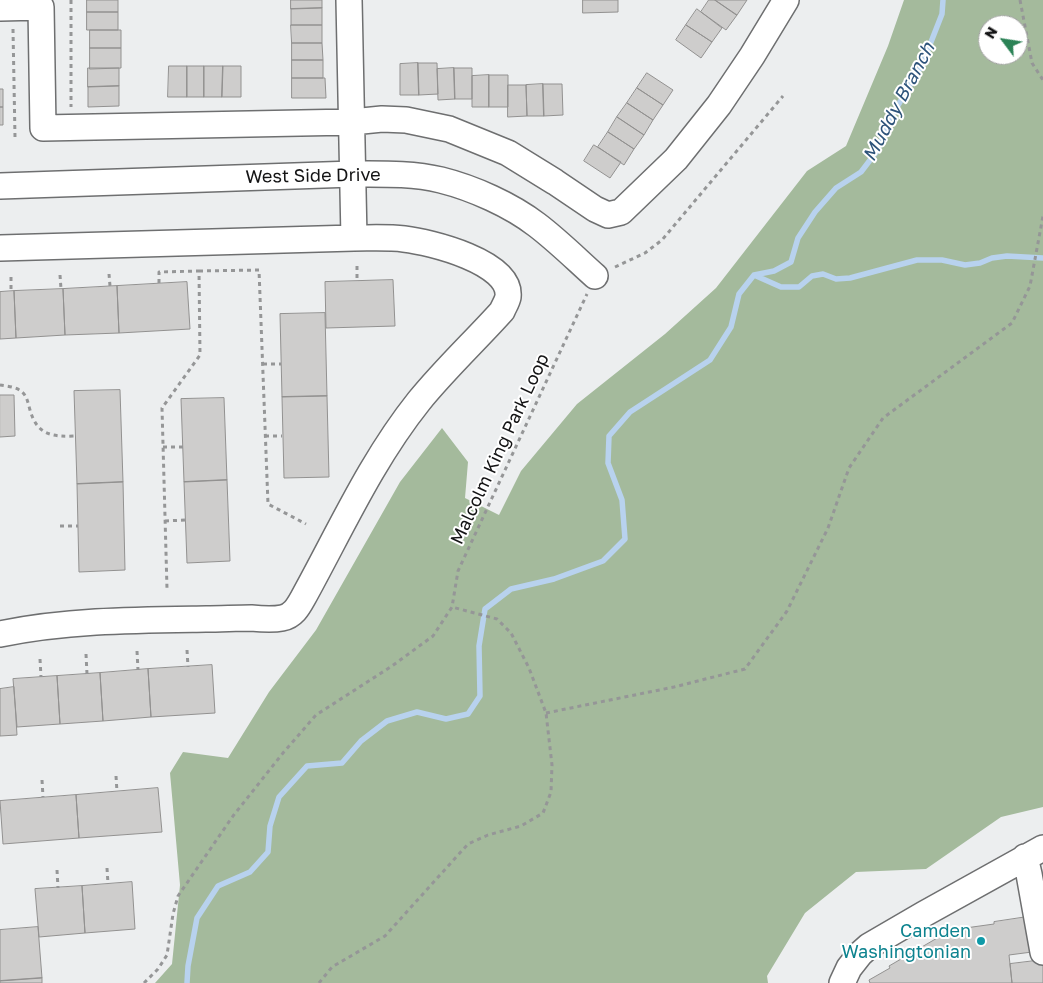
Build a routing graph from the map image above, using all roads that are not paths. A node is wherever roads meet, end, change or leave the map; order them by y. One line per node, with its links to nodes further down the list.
1 (349, 0): 4 (street)
2 (786, 0): 4 (street)
3 (6, 17): 4 (street)
4 (352, 122): 5 (street)
5 (352, 174): 6 (street, West Side Drive); 7 (street); 9 (street, West Side Drive)
6 (0, 186)
7 (354, 238): 8 (street); 10 (street)
8 (0, 248)
9 (595, 276)
10 (0, 634)
11 (1034, 853): 12 (street); 13 (street)
12 (1043, 952)
13 (842, 983)

